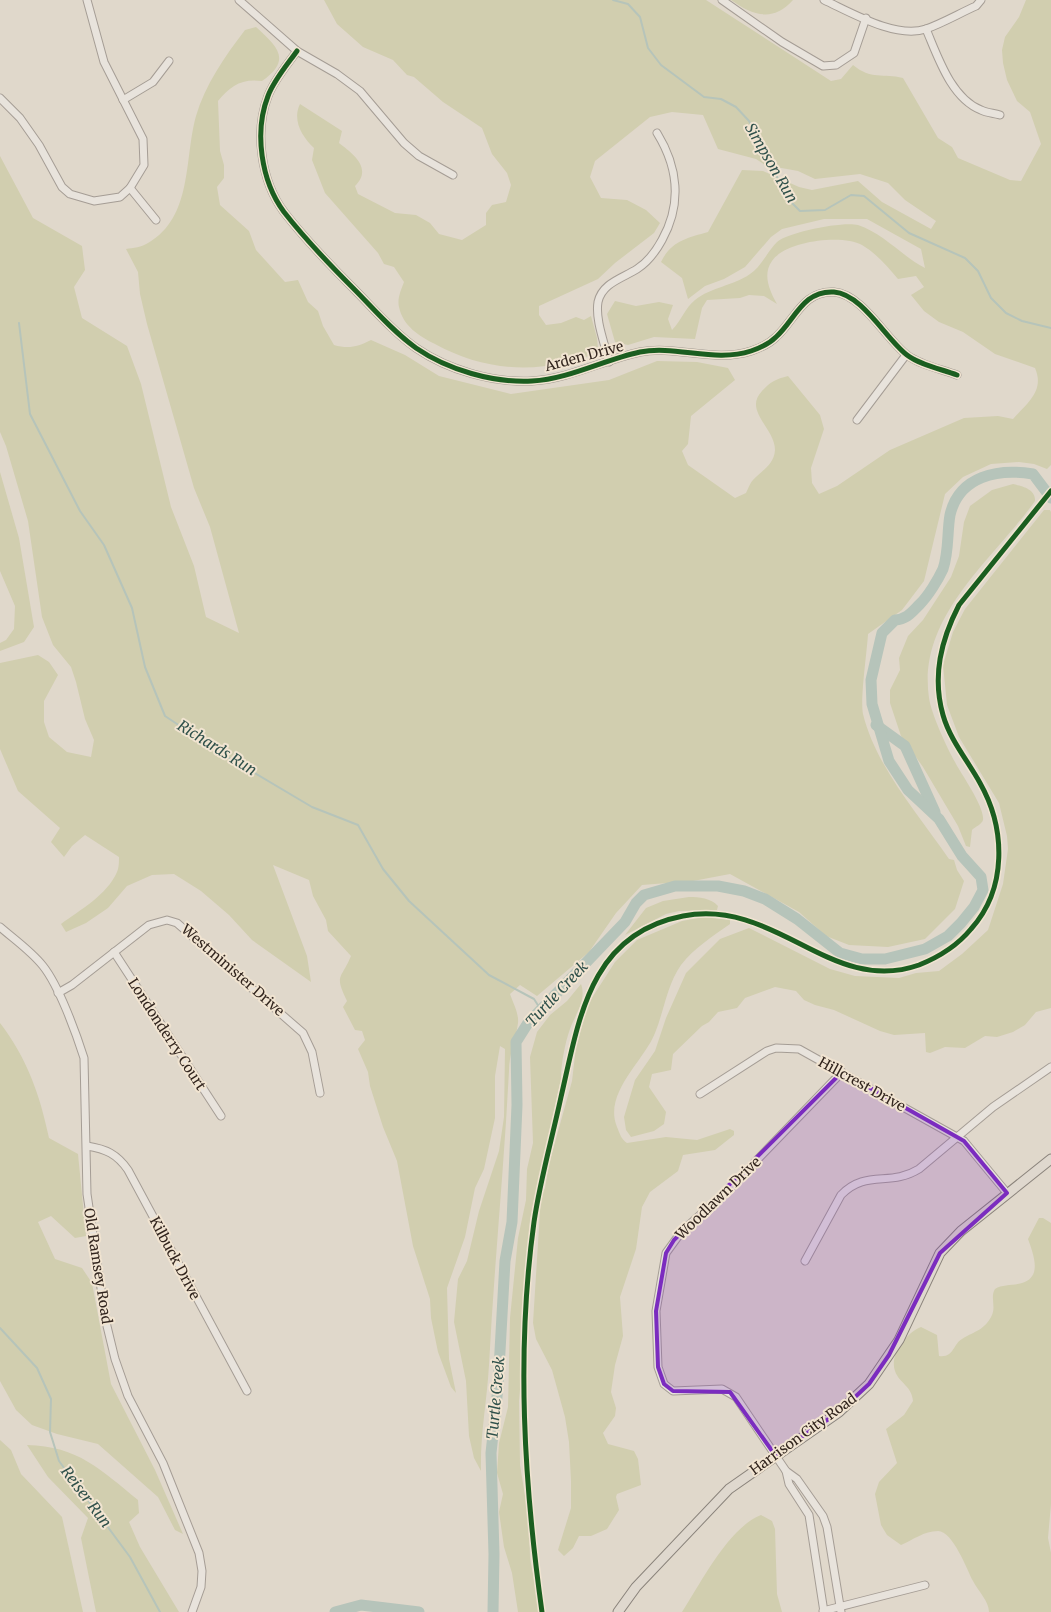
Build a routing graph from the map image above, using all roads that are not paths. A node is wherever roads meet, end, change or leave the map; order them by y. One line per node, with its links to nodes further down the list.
1 (87, 0): 11 (street)
2 (239, 0): 8 (street)
3 (722, 0): 6 (street)
4 (824, 0): 6 (street)
5 (981, 0): 7 (street)
6 (866, 18): 7 (street)
7 (926, 29): 12 (street)
8 (297, 51): 14 (street); 18 (street, Arden Drive)
9 (169, 60): 11 (street)
10 (0, 98): 15 (street)
11 (123, 100): 15 (street)
12 (1000, 115)
13 (657, 133): 18 (street)
14 (453, 175)
15 (130, 188): 16 (street)
16 (156, 220)
17 (906, 354): 18 (street, Arden Drive); 19 (street, Arden Drive); 20 (street)
18 (609, 362)
19 (956, 375)
20 (857, 420)
21 (0, 927): 23 (street, Old Ramsey Road)
22 (114, 952): 23 (street, Westminister Drive); 26 (street, Westminister Drive); 28 (street, Londonderry Court)
23 (58, 994): 30 (street, Old Ramsey Road)
24 (1051, 1067): 29 (street)
25 (842, 1072): 27 (street, Hillcrest Drive); 29 (street, Hillcrest Drive); 35 (street, Woodlawn Drive)
26 (320, 1093)
27 (700, 1094)
28 (221, 1116)
29 (957, 1137): 32 (street, Hillcrest Drive); 33 (street)
30 (87, 1146): 34 (street, Kilbuck Drive); 39 (street, Old Ramsey Road)
31 (1051, 1159): 32 (main road, Harrison City Road)
32 (1007, 1193): 35 (main road, Harrison City Road)
33 (805, 1261)
34 (246, 1391)
35 (775, 1455): 36 (street); 40 (main road, Harrison City Road)
36 (786, 1471): 38 (street); 41 (street)
37 (925, 1585): 38 (street)
38 (840, 1609): 41 (street)
39 (192, 1612)
40 (618, 1612)
41 (823, 1612)

